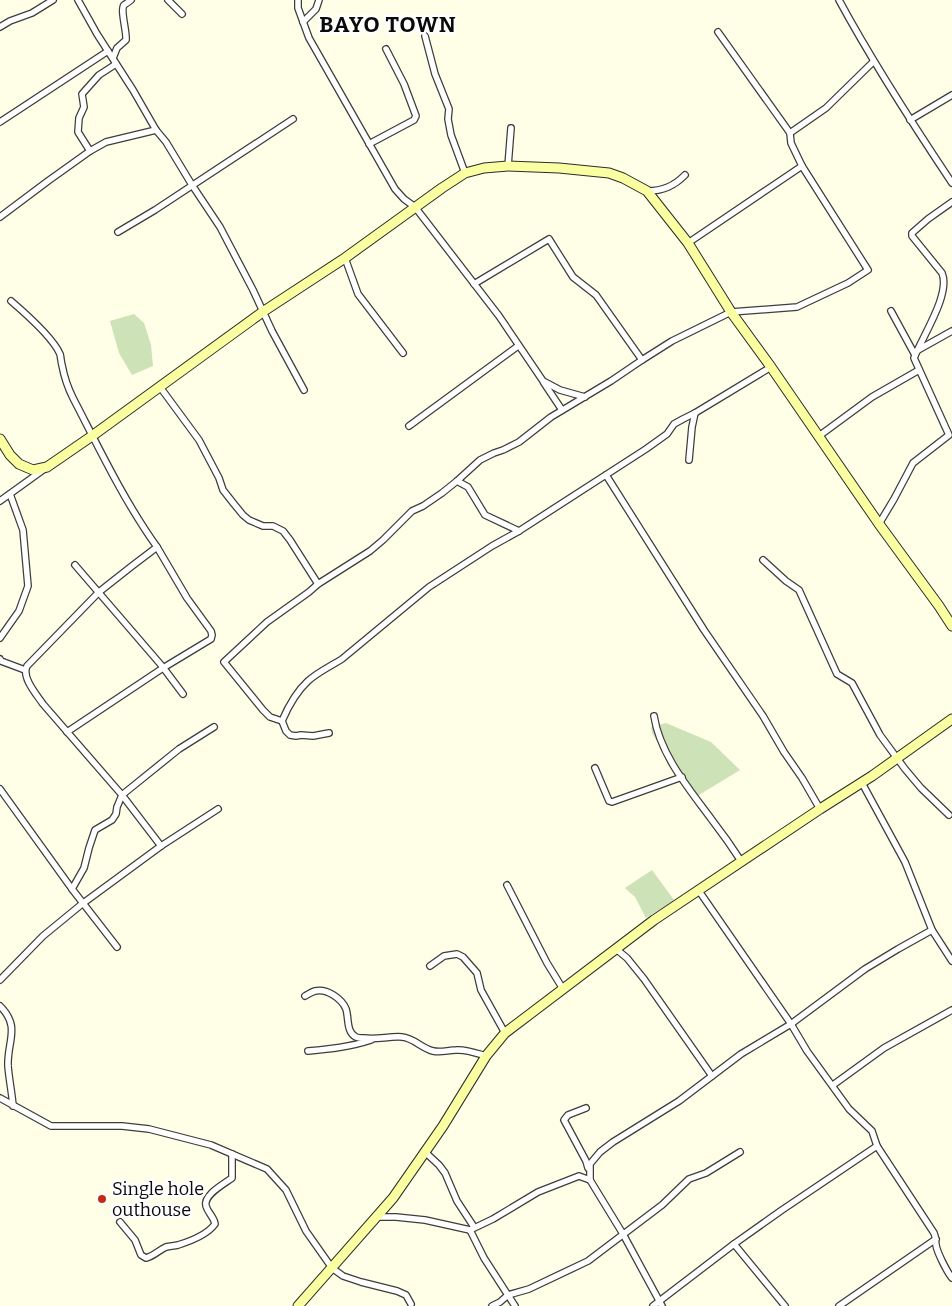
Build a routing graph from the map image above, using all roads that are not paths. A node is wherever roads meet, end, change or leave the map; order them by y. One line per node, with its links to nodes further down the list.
1 (53, 0): 12 (street)
2 (78, 0): 16 (street)
3 (131, 0): 17 (street)
4 (168, 0): 10 (street)
5 (293, 0): 9 (street)
6 (298, 0): 9 (street)
7 (319, 0): 11 (street)
8 (838, 0): 18 (street)
9 (298, 8): 11 (street)
10 (182, 14)
11 (303, 22): 26 (street)
12 (0, 27)
13 (718, 32): 25 (street)
14 (425, 36): 30 (street)
15 (386, 50): 26 (street)
16 (108, 51): 17 (street); 22 (street)
17 (114, 61): 24 (street); 27 (street)
18 (873, 62): 21 (street); 25 (street)
19 (952, 96): 21 (street)
20 (293, 119): 33 (street)
21 (910, 120): 32 (street)
22 (0, 122)
23 (511, 128): 28 (street)
24 (156, 130): 27 (street); 33 (street)
25 (790, 133): 29 (street)
26 (369, 144): 36 (street)
27 (90, 151): 37 (street)
28 (508, 166): 30 (main road); 34 (main road)
29 (802, 166): 39 (street); 45 (street)
30 (465, 173): 36 (main road)
31 (685, 175): 34 (street)
32 (952, 183)
33 (192, 185): 38 (street); 43 (street)
34 (647, 191): 39 (main road)
35 (952, 202): 49 (street)
36 (415, 207): 40 (main road); 41 (street)
37 (0, 218)
38 (118, 232)
39 (688, 243): 45 (main road)
40 (345, 258): 43 (main road); 48 (street)
41 (474, 284): 47 (street); 50 (street)
42 (11, 301): 60 (street)
43 (264, 311): 54 (main road); 55 (street)
44 (891, 311): 49 (street)
45 (731, 312): 50 (street); 51 (main road)
46 (952, 330): 49 (street)
47 (518, 346): 53 (street); 59 (street)
48 (403, 353)
49 (916, 353): 52 (street)
50 (642, 360): 56 (street)
51 (772, 367): 58 (street); 61 (main road)
52 (919, 370): 61 (street); 69 (street)
53 (543, 381): 56 (street); 57 (street)
54 (160, 387): 60 (main road); 74 (street)
55 (304, 390)
56 (585, 397): 57 (street)
57 (562, 410): 66 (street)
58 (695, 413): 63 (street); 65 (street)
59 (409, 426)
60 (92, 436): 64 (main road); 71 (street)
61 (819, 436): 69 (main road)
62 (0, 438): 64 (main road)
63 (689, 460)
64 (47, 467): 67 (street)
65 (606, 475): 70 (street); 95 (street)
66 (457, 481): 70 (street); 74 (street)
67 (10, 494): 68 (street); 77 (street)
68 (0, 501)
69 (879, 524): 76 (main road)
70 (519, 531): 84 (street)
71 (158, 547): 75 (street); 79 (street)
72 (762, 560): 88 (street)
73 (75, 565): 75 (street)
74 (318, 584): 84 (street)
75 (99, 592): 79 (street); 80 (street)
76 (952, 626)
77 (0, 638)
78 (0, 659): 80 (street)
79 (163, 668): 81 (street); 86 (street)
80 (25, 670): 86 (street)
81 (183, 694)
82 (654, 716): 90 (street)
83 (952, 719): 88 (main road)
84 (282, 721): 87 (street)
85 (214, 727): 93 (street)
86 (67, 732): 93 (street)
87 (329, 733)
88 (897, 758): 91 (main road); 96 (street)
89 (595, 768): 90 (street)
90 (682, 778): 98 (street)
91 (862, 783): 95 (main road); 103 (street)
92 (0, 789): 100 (street)
93 (122, 795): 97 (street); 100 (street)
94 (218, 809): 97 (street)
95 (820, 809): 98 (main road)
96 (949, 815)
97 (161, 846): 102 (street)
98 (741, 861): 101 (main road)
99 (507, 885): 109 (street)
100 (72, 890): 102 (street)
101 (699, 891): 105 (main road); 113 (street)
102 (82, 904): 104 (street); 108 (street)
103 (932, 930): 106 (street); 113 (street)
104 (117, 947)
105 (616, 949): 109 (main road); 118 (street)
106 (952, 961)
107 (430, 966): 114 (street)
108 (0, 980)
109 (563, 990): 114 (main road)
110 (305, 996): 115 (street)
111 (0, 1006): 121 (street)
112 (952, 1010): 119 (street)
113 (791, 1024): 118 (street); 119 (street)
114 (505, 1033): 117 (main road)
115 (372, 1039): 116 (street); 117 (street)
116 (308, 1051)
117 (486, 1056): 124 (main road)
118 (712, 1076): 127 (street)
119 (832, 1085): 123 (street)
120 (0, 1098): 121 (street)
121 (13, 1106): 126 (street)
122 (586, 1108): 127 (street)
123 (877, 1146): 132 (street); 133 (street)
124 (424, 1152): 128 (main road); 130 (street)
125 (740, 1152): 131 (street)
126 (232, 1154): 129 (street); 134 (street)
127 (590, 1180): 130 (street); 131 (street)
128 (376, 1217): 130 (street); 134 (main road)
129 (120, 1222)
130 (472, 1228): 136 (street)
131 (623, 1234): 136 (street); 138 (street)
132 (936, 1239): 135 (street); 144 (street)
133 (734, 1244): 138 (street); 143 (street)
134 (332, 1268): 137 (street); 139 (main road)
135 (952, 1278)
136 (508, 1294): 140 (street); 141 (street)
137 (411, 1304)
138 (661, 1304): 142 (street)
139 (298, 1306)
140 (492, 1306)
141 (515, 1306)
142 (653, 1306)
143 (785, 1306)
144 (839, 1306)

